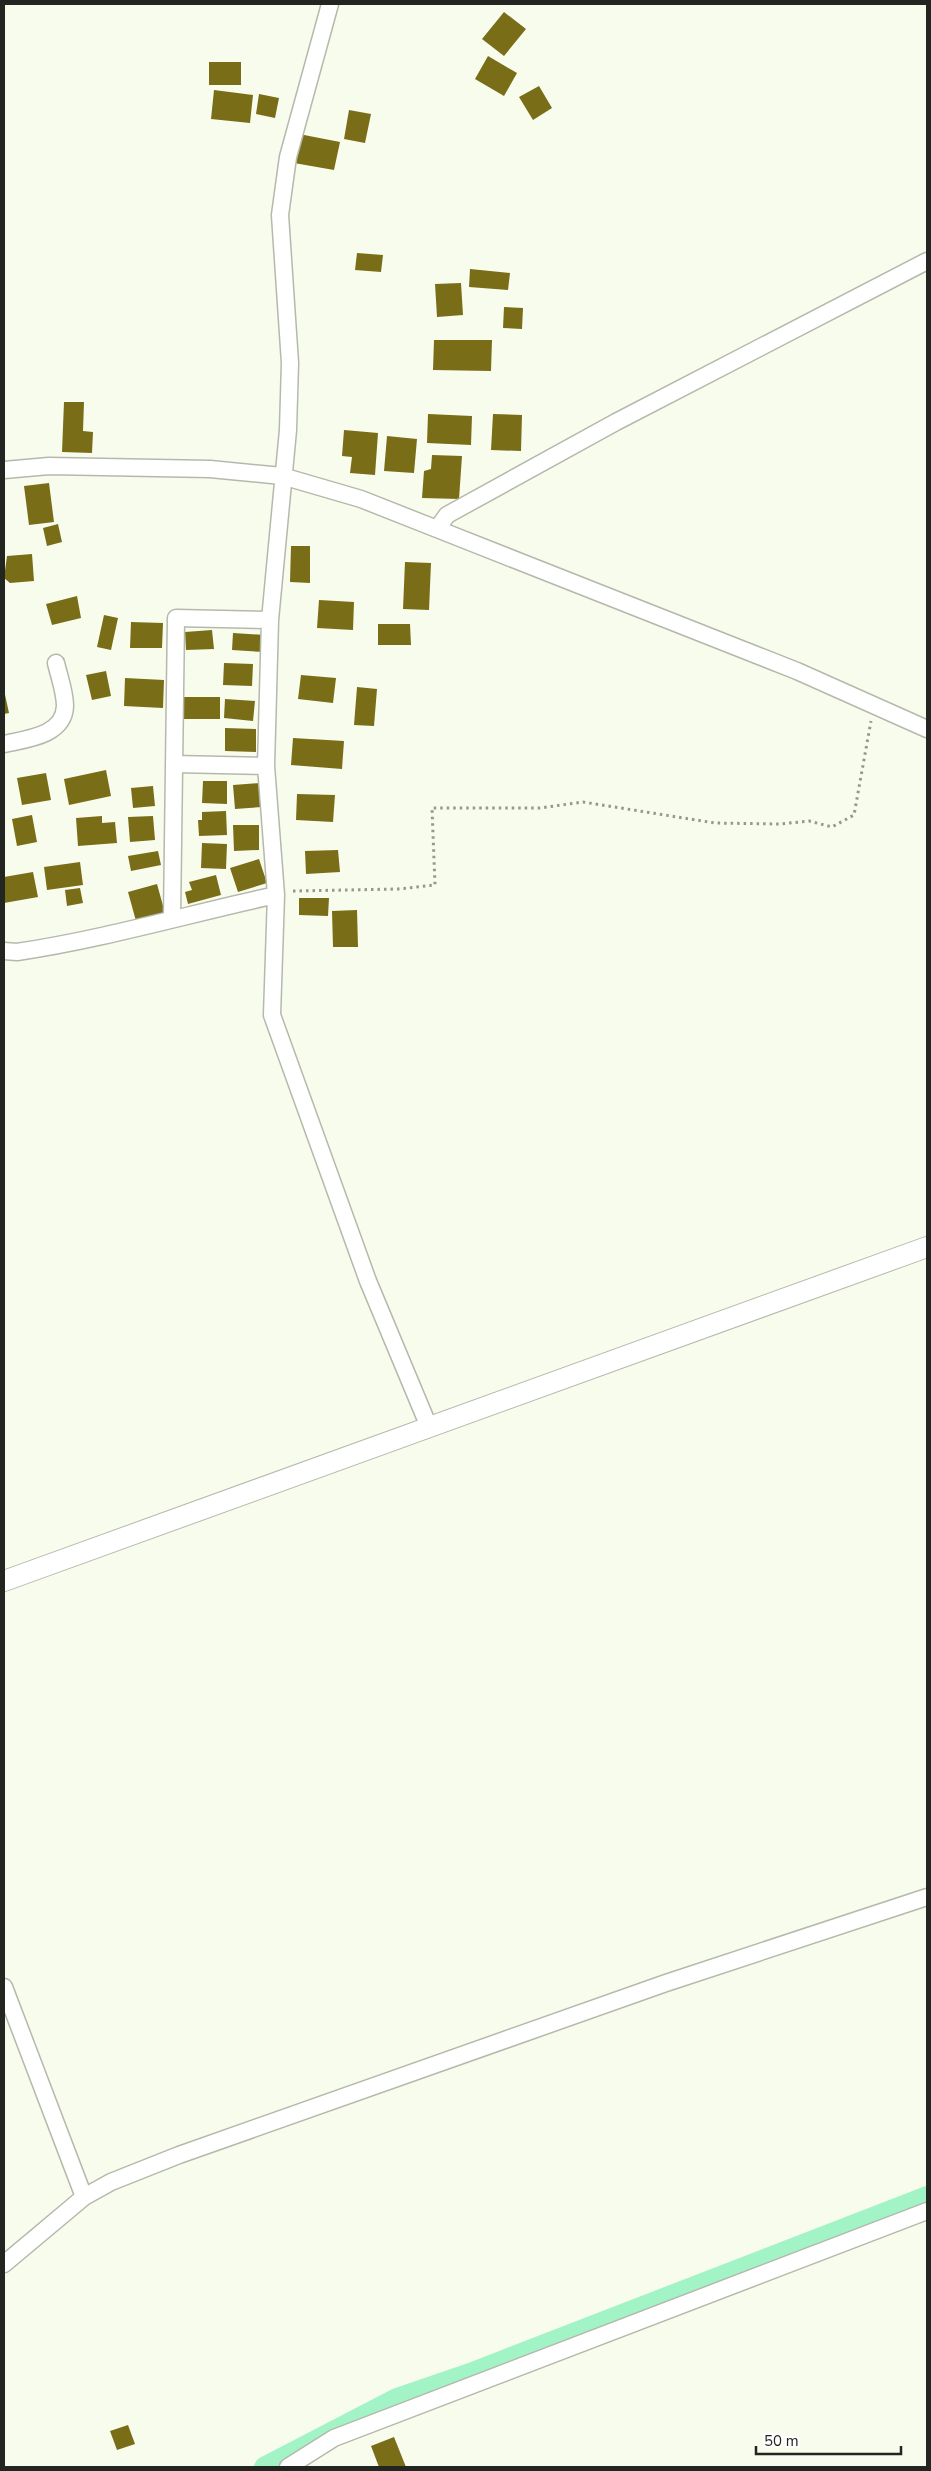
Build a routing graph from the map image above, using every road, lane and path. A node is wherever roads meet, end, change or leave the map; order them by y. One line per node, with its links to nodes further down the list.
1 (330, 4): 4 (street)
2 (927, 261): 5 (street)
3 (4, 470): 4 (street)
4 (282, 476): 5 (street); 6 (street)
5 (437, 529): 8 (street)
6 (270, 620): 11 (street); 12 (street)
7 (56, 663): 10 (street)
8 (874, 706): 9 (street); 13 (path)
9 (927, 729)
10 (4, 744)
11 (174, 764): 12 (street); 14 (street)
12 (266, 766): 13 (street)
13 (276, 895): 14 (street); 17 (street)
14 (172, 918): 15 (street)
15 (4, 951)
16 (927, 1247): 17 (street)
17 (429, 1427): 18 (street)
18 (4, 1581)
19 (927, 1897): 21 (street)
20 (4, 1986): 21 (street)
21 (84, 2197): 23 (street)
22 (927, 2211): 24 (street)
23 (4, 2264)
24 (288, 2467)

